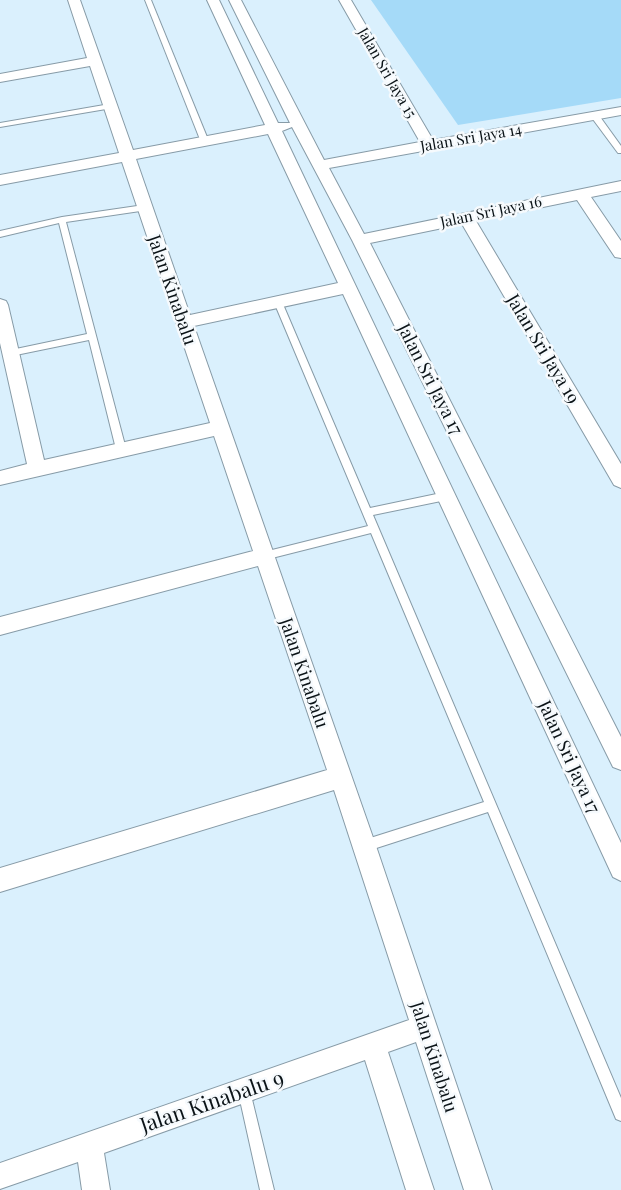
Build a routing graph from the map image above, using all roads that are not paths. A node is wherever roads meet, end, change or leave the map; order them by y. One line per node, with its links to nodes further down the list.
1 (74, 0): 6 (street, Jalan Kinabalu)
2 (148, 0): 14 (lane)
3 (213, 0): 13 (street, Jalan Sri Jaya 17)
4 (235, 0): 11 (street, Jalan Sri Jaya 17)
5 (345, 0): 15 (street, Jalan Sri Jaya 15)
6 (95, 61): 7 (street); 8 (street, Jalan Kinabalu)
7 (0, 78)
8 (110, 106): 12 (lane); 17 (street, Jalan Kinabalu)
9 (621, 111): 10 (street, Jalan Sri Jaya 14)
10 (595, 116): 15 (street, Jalan Sri Jaya 14); 16 (lane)
11 (297, 124): 13 (street); 18 (street, Jalan Sri Jaya 17)
12 (0, 126)
13 (274, 128): 14 (street); 28 (street, Jalan Sri Jaya 17)
14 (205, 142): 17 (street)
15 (429, 146): 18 (street, Jalan Sri Jaya 14)
16 (621, 151)
17 (128, 157): 19 (street); 22 (street, Jalan Kinabalu)
18 (320, 165): 26 (street, Jalan Sri Jaya 17)
19 (0, 180)
20 (621, 186): 21 (street, Jalan Sri Jaya 16)
21 (581, 194): 23 (street, Jalan Sri Jaya 16); 27 (street)
22 (144, 208): 24 (lane); 31 (street, Jalan Kinabalu)
23 (466, 218): 26 (street, Jalan Sri Jaya 16); 38 (street, Jalan Sri Jaya 19)
24 (62, 220): 25 (lane); 32 (lane)
25 (0, 234)
26 (360, 240): 44 (street, Jalan Sri Jaya 17)
27 (621, 253)
28 (348, 286): 29 (street); 39 (street, Jalan Sri Jaya 17)
29 (278, 302): 31 (street); 40 (lane)
30 (0, 304): 33 (street)
31 (184, 322): 34 (street, Jalan Kinabalu)
32 (90, 337): 33 (lane); 35 (lane)
33 (11, 354): 36 (street)
34 (221, 427): 35 (street); 42 (street, Jalan Kinabalu)
35 (121, 449): 36 (street)
36 (37, 469): 37 (street)
37 (0, 478)
38 (621, 480)
39 (446, 496): 40 (lane); 48 (street, Jalan Sri Jaya 17)
40 (367, 512): 41 (lane)
41 (374, 528): 42 (lane); 46 (lane)
42 (264, 556): 43 (street); 45 (street, Jalan Kinabalu)
43 (0, 626)
44 (621, 760)
45 (340, 776): 47 (street, Jalan Kinabalu); 49 (street)
46 (490, 806): 47 (lane); 53 (lane)
47 (364, 846): 50 (street, Jalan Kinabalu)
48 (621, 869)
49 (0, 880)
50 (424, 1027): 51 (street, Jalan Kinabalu 9); 59 (street, Jalan Kinabalu)
51 (373, 1045): 52 (street, Jalan Kinabalu 9); 58 (street)
52 (244, 1091): 54 (street, Jalan Kinabalu 9); 57 (lane)
53 (621, 1114)
54 (89, 1145): 55 (street, Jalan Kinabalu 9); 56 (street)
55 (0, 1176)
56 (96, 1190)
57 (266, 1190)
58 (420, 1190)
59 (478, 1190)

